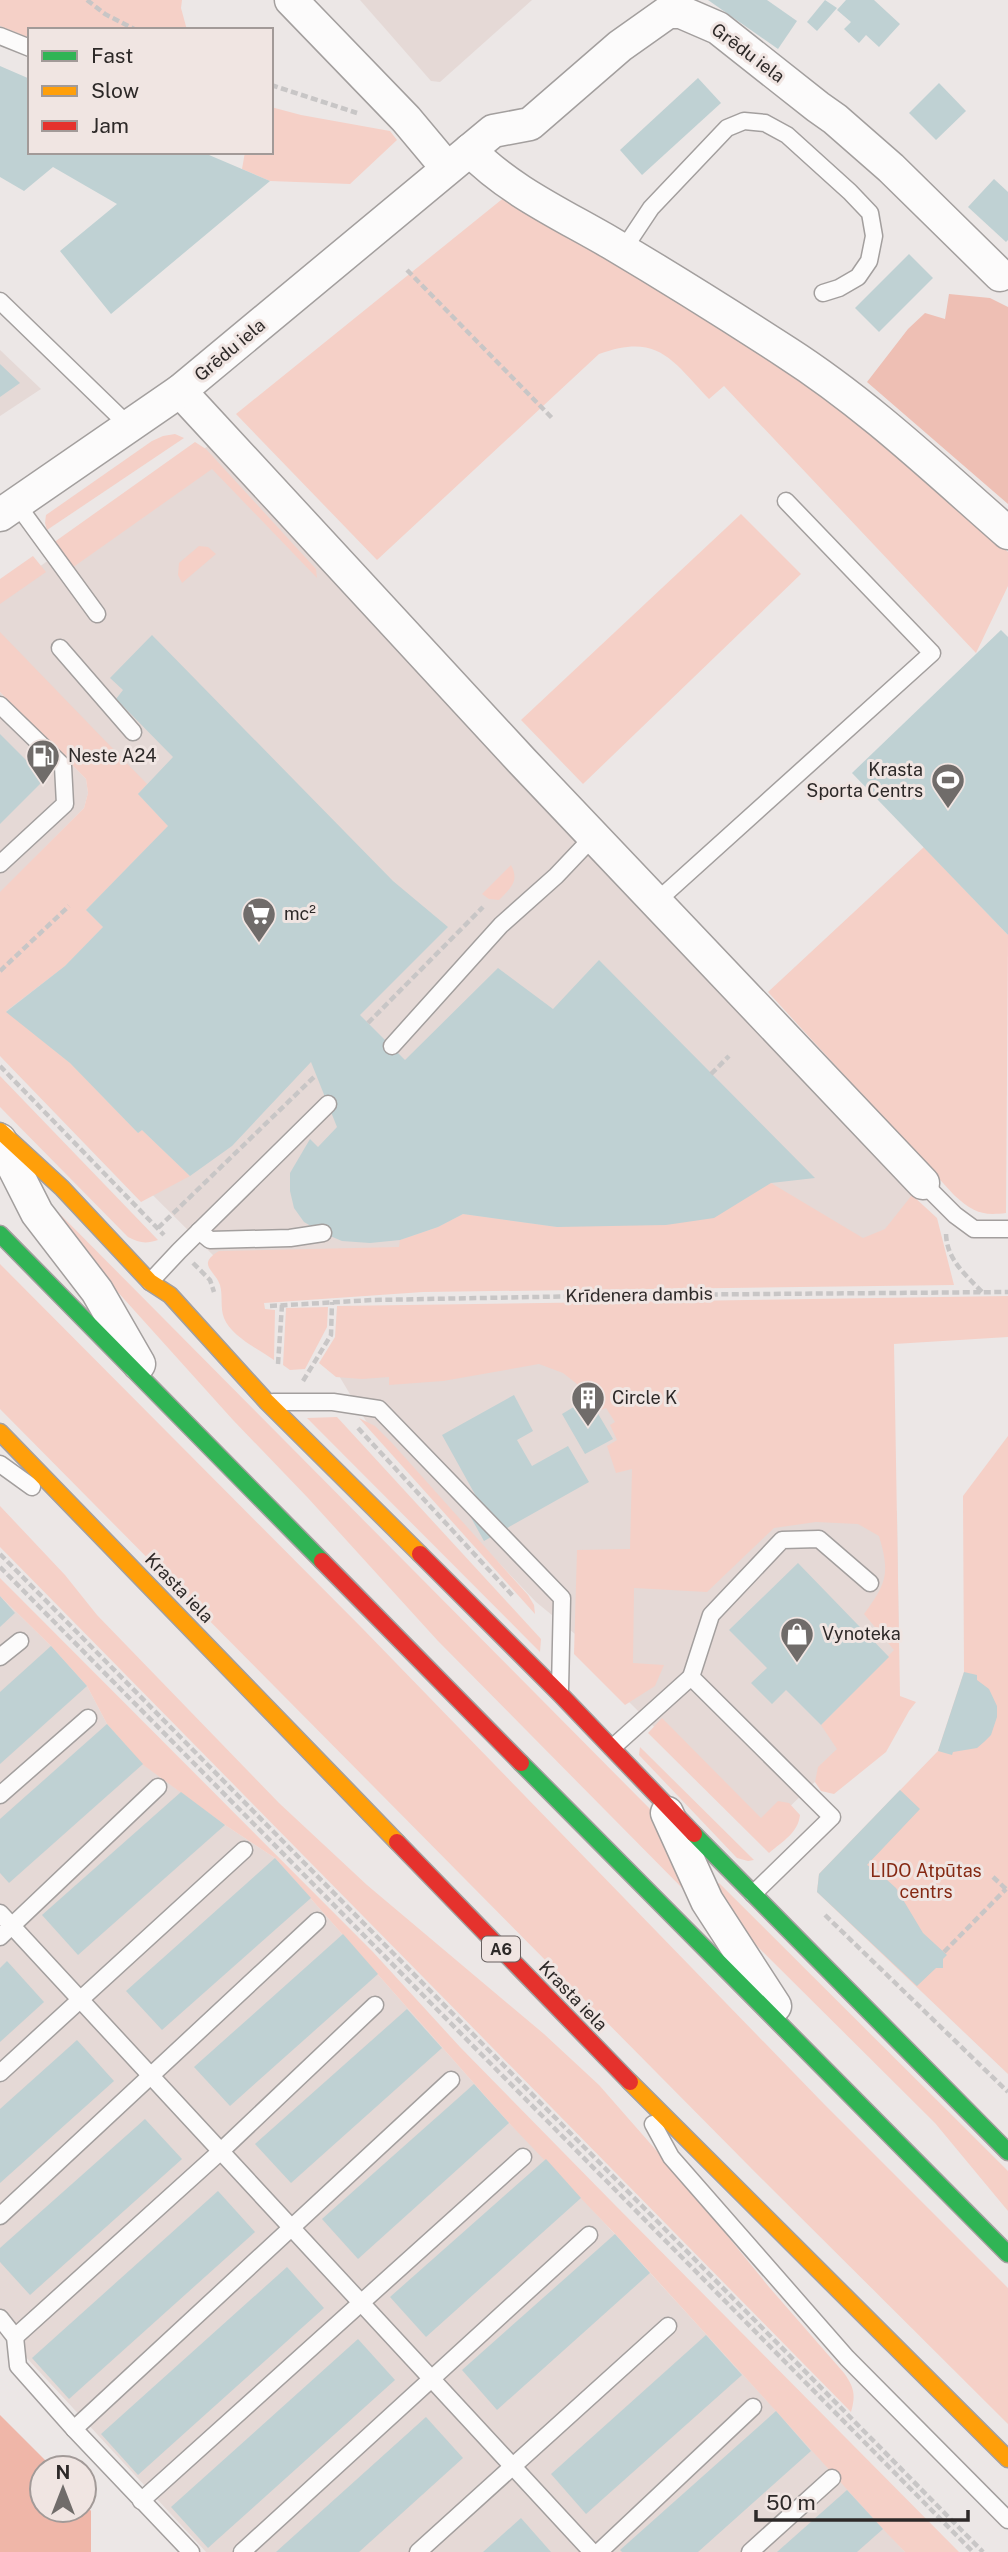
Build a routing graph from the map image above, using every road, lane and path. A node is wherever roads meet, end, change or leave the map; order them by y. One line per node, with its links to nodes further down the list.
1 (87, 0): 3 (path)
2 (291, 0): 8 (street)
3 (132, 28)
4 (0, 36): 5 (lane)
5 (28, 47)
6 (273, 86): 7 (path)
7 (364, 116)
8 (459, 159): 9 (street); 11 (street, Grēdu iela); 14 (street, Grēdu iela)
9 (623, 250): 12 (lane); 19 (street)
10 (407, 270): 15 (path)
11 (1000, 275)
12 (823, 293)
13 (0, 301): 16 (lane)
14 (180, 391): 16 (street, Grēdu iela); 24 (street)
15 (553, 419)
16 (129, 426): 18 (street, Grēdu iela)
17 (786, 501): 26 (lane)
18 (8, 509): 20 (lane)
19 (1008, 533)
20 (97, 614)
21 (60, 648): 23 (lane)
22 (0, 705): 25 (lane)
23 (134, 732)
24 (593, 836): 26 (street); 31 (lane)
25 (0, 864)
26 (657, 901): 38 (street)
27 (69, 906): 29 (path)
28 (483, 907): 30 (path)
29 (0, 971)
30 (368, 1023)
31 (391, 1046)
32 (729, 1056): 34 (path)
33 (316, 1074): 39 (path)
34 (712, 1074)
35 (328, 1104): 41 (lane)
36 (0, 1131): 44 (main road)
37 (0, 1140): 52 (street)
38 (933, 1192): 40 (lane); 45 (path)
39 (158, 1228)
40 (1008, 1228)
41 (199, 1231): 42 (lane); 44 (lane)
42 (323, 1233)
43 (0, 1234): 52 (main road)
44 (150, 1282): 53 (main road)
45 (982, 1292): 46 (path, Krīdenera dambis); 47 (path, Krīdenera dambis)
46 (1008, 1292)
47 (332, 1302): 48 (path, Krīdenera dambis); 51 (path)
48 (282, 1305): 49 (path, Krīdenera dambis); 50 (path)
49 (270, 1306)
50 (277, 1372)
51 (303, 1381)
52 (152, 1387): 79 (main road)
53 (267, 1402): 63 (main road); 63 (lane)
54 (0, 1432): 56 (main road, Krasta iela / A6)
55 (0, 1464): 56 (lane)
56 (99, 1534): 83 (main road, Krasta iela / A6)
57 (0, 1555): 110 (path)
58 (0, 1567): 109 (path)
59 (870, 1583): 62 (lane)
60 (20, 1641): 61 (lane)
61 (0, 1657)
62 (691, 1677): 65 (lane); 72 (lane)
63 (560, 1694): 65 (main road)
64 (88, 1718): 67 (lane)
65 (612, 1748): 68 (main road)
66 (158, 1787): 75 (lane)
67 (0, 1795)
68 (662, 1802): 72 (main road); 79 (street)
69 (244, 1850): 77 (lane)
70 (993, 1877): 71 (path)
71 (1007, 1890): 76 (path)
72 (753, 1894): 85 (main road)
73 (0, 1913): 75 (lane)
74 (317, 1921): 81 (lane)
75 (6, 1931): 77 (lane)
76 (944, 1951)
77 (80, 1999): 80 (lane); 81 (lane)
78 (375, 2005): 84 (lane)
79 (805, 2051): 90 (main road)
80 (0, 2073)
81 (151, 2076): 84 (lane); 87 (lane)
82 (451, 2080): 88 (lane)
83 (632, 2085): 98 (main road, Krasta iela / A6); 102 (lane)
84 (221, 2151): 88 (lane); 94 (lane)
85 (1008, 2152)
86 (523, 2157): 91 (lane)
87 (0, 2216)
88 (291, 2228): 91 (lane); 97 (lane)
89 (589, 2235): 95 (lane)
90 (1008, 2254)
91 (360, 2302): 95 (lane); 101 (lane)
92 (0, 2318): 94 (lane)
93 (668, 2326): 99 (lane)
94 (15, 2337): 97 (lane)
95 (431, 2379): 99 (lane); 104 (lane)
96 (753, 2407): 107 (lane)
97 (74, 2428): 101 (lane)
98 (1008, 2459)
99 (513, 2468): 105 (lane); 106 (lane)
100 (832, 2478): 108 (lane)
101 (141, 2501): 103 (lane)
102 (1008, 2520)
103 (191, 2552)
104 (242, 2552)
105 (418, 2552)
106 (592, 2552)
107 (599, 2552)
108 (750, 2552)
109 (973, 2552)
110 (983, 2552)

